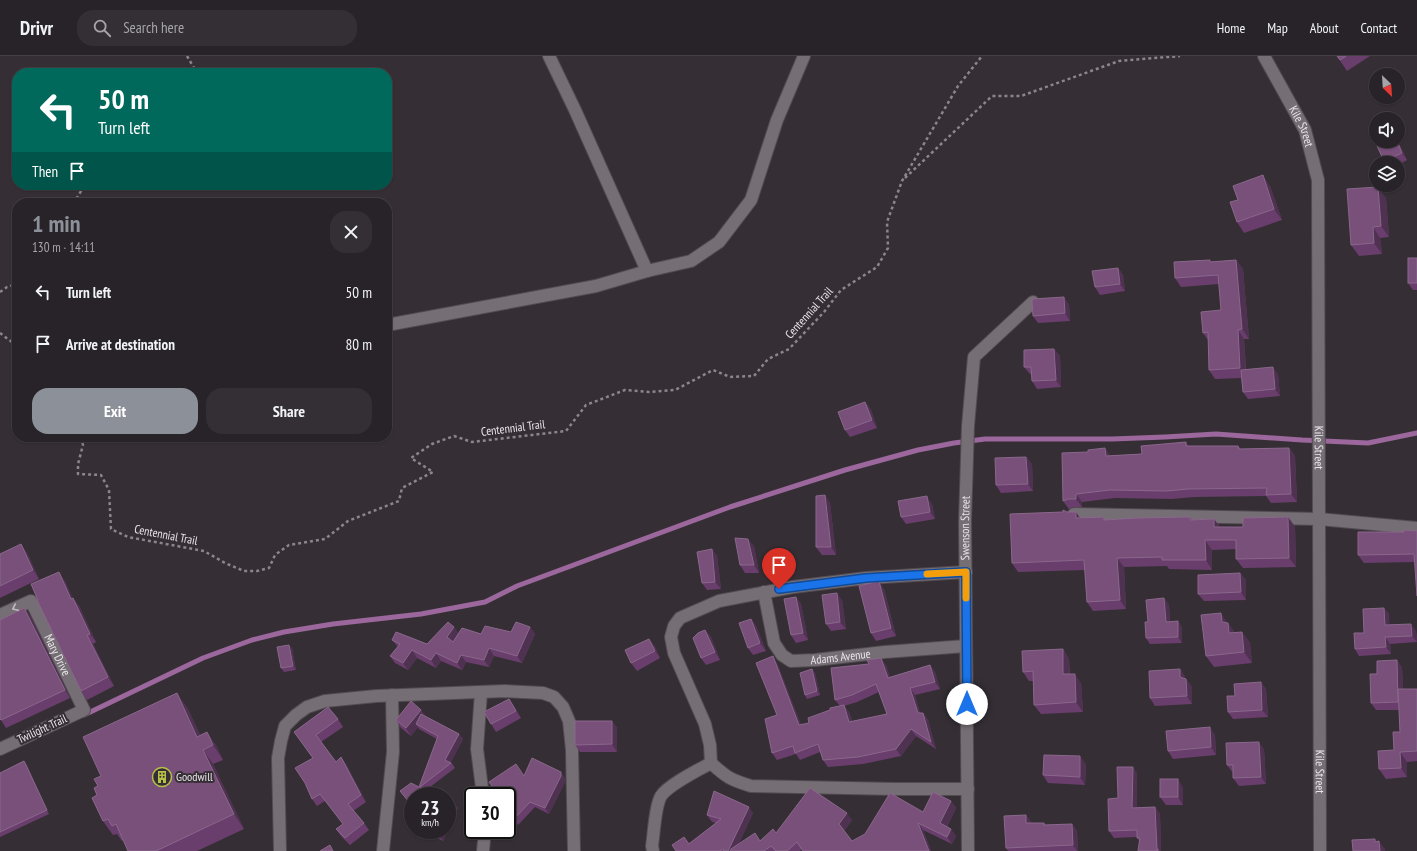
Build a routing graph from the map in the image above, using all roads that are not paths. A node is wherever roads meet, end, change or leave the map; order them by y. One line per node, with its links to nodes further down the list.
1 (549, 56): 4 (street)
2 (804, 56): 4 (street)
3 (1264, 56): 8 (street, Kile Street)
4 (647, 271): 6 (street)
5 (1033, 302): 10 (street, Swenson Street)
6 (392, 324)
7 (1074, 514): 8 (street)
8 (1319, 519): 9 (street); 28 (street, Kile Street)
9 (1417, 528)
10 (966, 572): 11 (street); 13 (street, Swenson Street)
11 (764, 592): 13 (street, Adams Avenue); 18 (street)
12 (0, 615): 16 (street, Mary Drive, one-way to 12)
13 (966, 646): 20 (street, Swenson Street)
14 (481, 692): 15 (street); 19 (street); 25 (street)
15 (392, 695): 22 (street); 23 (street)
16 (84, 710): 17 (street, Twilight Trail)
17 (0, 749)
18 (711, 763): 20 (street); 26 (street)
19 (482, 787)
20 (968, 789): 27 (street, Swenson Street)
21 (484, 839): 24 (street)
22 (280, 851)
23 (383, 851)
24 (483, 851)
25 (574, 851)
26 (653, 851)
27 (968, 851)
28 (1320, 851)

